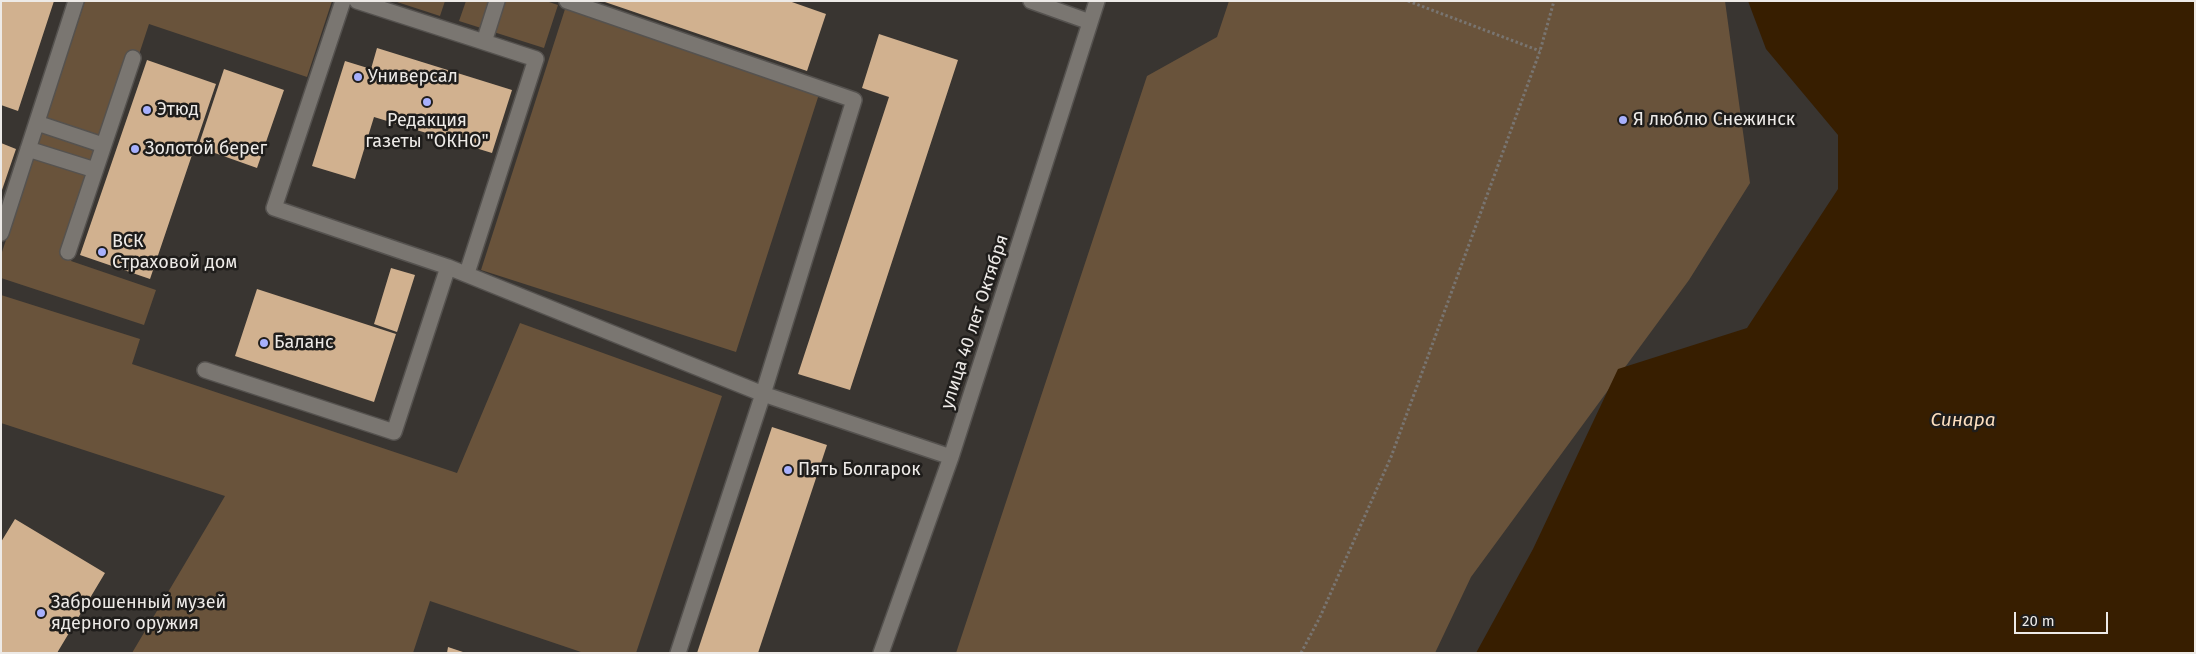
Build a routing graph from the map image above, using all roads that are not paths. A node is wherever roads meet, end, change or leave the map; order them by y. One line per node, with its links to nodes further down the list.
1 (76, 1): 11 (street)
2 (342, 1): 17 (street)
3 (358, 1): 9 (street)
4 (498, 1): 9 (street)
5 (567, 1): 20 (street)
6 (1031, 1): 8 (street)
7 (1097, 1): 8 (street, улица 40 лет Октября)
8 (1090, 22): 21 (street, улица 40 лет Октября)
9 (484, 42): 18 (street)
10 (133, 58): 12 (street)
11 (37, 123): 12 (street); 13 (street)
12 (104, 145): 14 (street)
13 (28, 149): 14 (street); 15 (street)
14 (95, 170): 16 (street)
15 (1, 233)
16 (68, 252)
17 (448, 267): 18 (street); 19 (street)
18 (467, 273): 20 (street)
19 (205, 370)
20 (763, 394): 21 (street); 22 (street)
21 (951, 457): 23 (street, улица 40 лет Октября)
22 (678, 653)
23 (881, 653)

